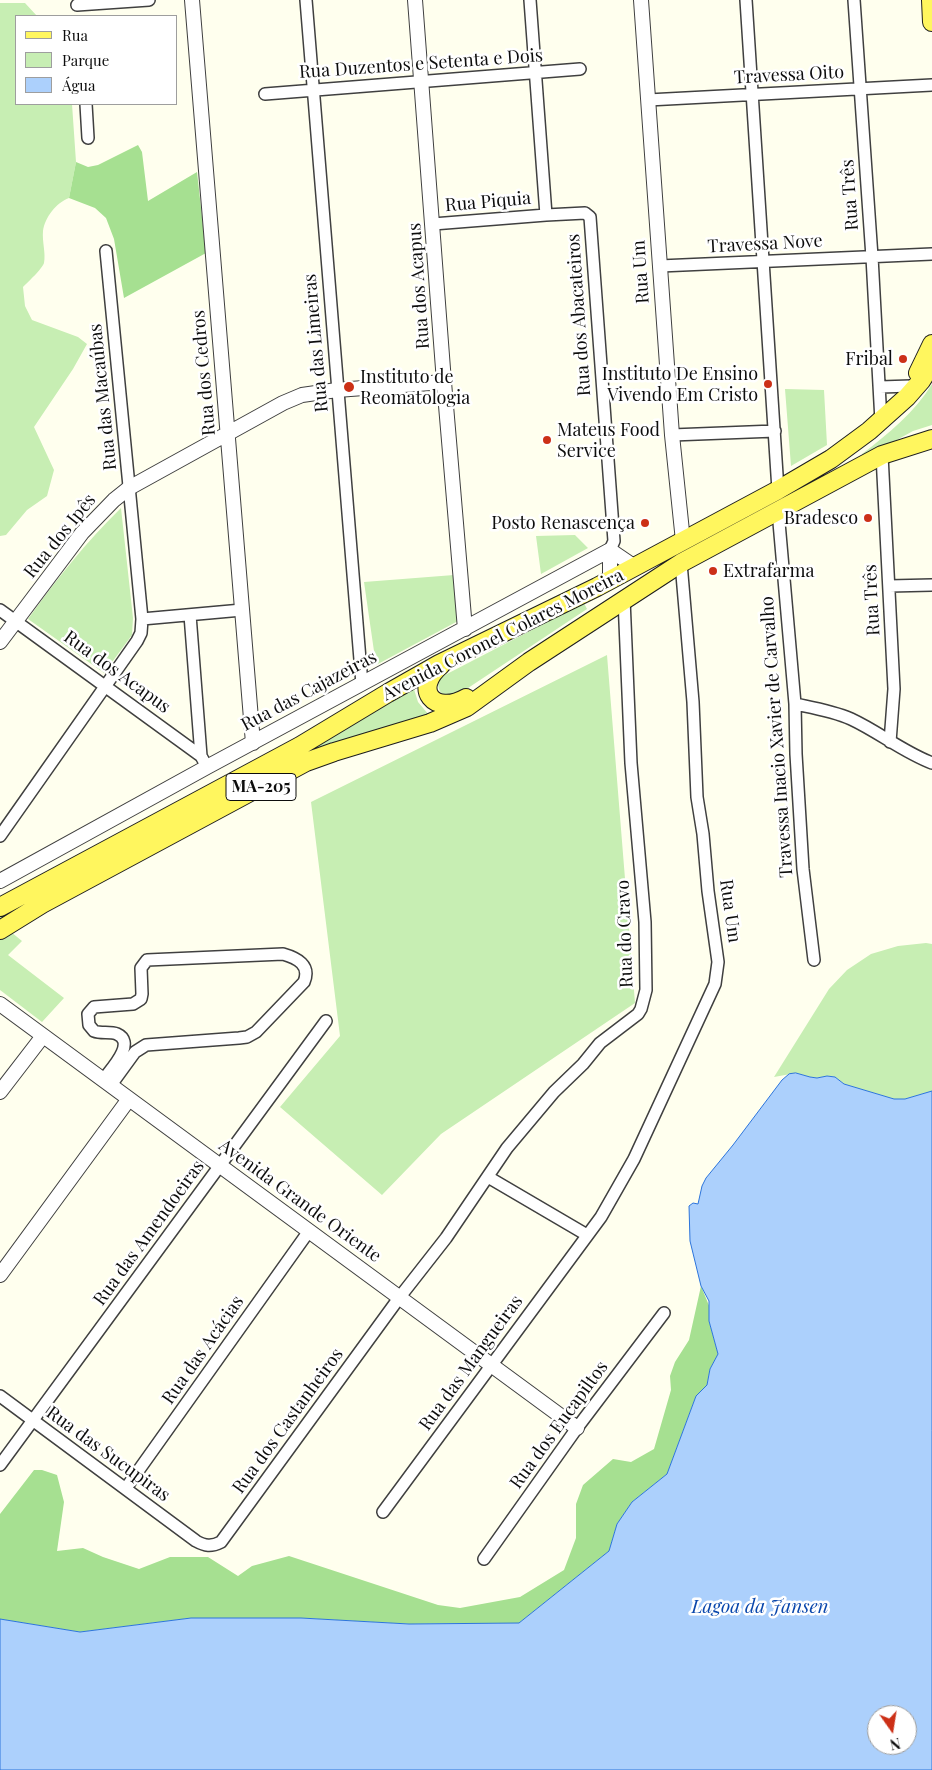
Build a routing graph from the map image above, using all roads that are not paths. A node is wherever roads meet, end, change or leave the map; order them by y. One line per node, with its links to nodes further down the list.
1 (149, 0): 10 (street)
2 (192, 0): 38 (street, Rua dos Cedros)
3 (306, 0): 16 (street, Rua das Limeiras)
4 (415, 0): 14 (street, Rua dos Acapus)
5 (530, 0): 13 (street)
6 (641, 0): 20 (street, Rua Um)
7 (746, 0): 19 (street)
8 (854, 0): 17 (street, Rua Três)
9 (931, 0): 11 (main road)
10 (77, 7)
11 (932, 22)
12 (580, 69): 13 (street, Rua Duzentos e Setenta e Dois)
13 (534, 73): 14 (street, Rua Duzentos e Setenta e Dois); 23 (street)
14 (422, 81): 16 (street, Rua Duzentos e Setenta e Dois); 24 (street, Rua dos Acapus)
15 (932, 85): 17 (street, Travessa Oito)
16 (314, 89): 18 (street, Rua Duzentos e Setenta e Dois); 35 (street, Rua das Limeiras)
17 (859, 89): 19 (street, Travessa Oito); 27 (street, Rua Três)
18 (265, 94)
19 (752, 95): 20 (street, Travessa Oito); 28 (street)
20 (648, 100): 29 (street, Rua Um)
21 (86, 105): 22 (street)
22 (88, 138)
23 (546, 214): 24 (street, Rua Piquia); 47 (street, Rua dos Abacateiros)
24 (433, 224): 32 (street, Rua dos Acapus)
25 (106, 251): 43 (street, Rua das Macaúbas)
26 (932, 254): 27 (street, Travessa Nove)
27 (872, 257): 28 (street, Travessa Nove); 34 (street, Rua Três)
28 (764, 262): 29 (street, Travessa Nove); 37 (street)
29 (660, 266): 39 (street, Rua Um)
30 (932, 344): 33 (main road)
31 (932, 364): 36 (main road, Avenida Coronel Colares Moreira)
32 (444, 382): 35 (street, Rua dos Ipês); 59 (street, Rua dos Acapus)
33 (911, 386): 34 (street); 36 (main road)
34 (880, 387): 36 (street, Rua Três)
35 (337, 390): 38 (street, Rua dos Ipês); 63 (street, Rua das Limeiras)
36 (881, 421): 44 (main road, Avenida Coronel Colares Moreira)
37 (775, 431): 39 (street); 44 (street)
38 (228, 434): 43 (street, Rua dos Ipês); 55 (street, Rua dos Cedros)
39 (672, 435): 46 (street, Rua Um)
40 (932, 439): 42 (main road, Avenida Coronel Colares Moreira)
41 (932, 447): 42 (main road)
42 (889, 453): 45 (main road, Avenida Coronel Colares Moreira); 52 (street, Rua Três)
43 (129, 488): 57 (street, Rua das Macaúbas); 58 (street, Rua dos Ipês)
44 (778, 490): 46 (main road, Avenida Coronel Colares Moreira)
45 (778, 511): 48 (main road, Avenida Coronel Colares Moreira); 65 (street, Travessa Inacio Xavier de Carvalho)
46 (683, 541): 49 (main road, Avenida Coronel Colares Moreira)
47 (610, 550): 49 (street); 50 (street, Rua dos Abacateiros); 59 (street, Rua das Cajazeiras)
48 (681, 563): 53 (main road, Avenida Coronel Colares Moreira); 84 (street, Rua Um)
49 (635, 567): 50 (main road, Avenida Coronel Colares Moreira)
50 (610, 580): 61 (main road, Avenida Coronel Colares Moreira)
51 (932, 585): 52 (street)
52 (889, 586): 67 (street, Rua Três)
53 (624, 599): 62 (main road, Avenida Coronel Colares Moreira); 82 (street, Rua do Cravo)
54 (0, 610): 58 (street, Rua dos Acapus)
55 (242, 610): 56 (street); 66 (street, Rua dos Cedros)
56 (190, 615): 57 (street); 68 (street)
57 (142, 619): 64 (street, Rua das Macaúbas)
58 (15, 621): 60 (street, Rua dos Ipês); 64 (street, Rua dos Acapus)
59 (465, 629): 63 (street, Rua das Cajazeiras)
60 (0, 642)
61 (449, 660): 62 (main road); 72 (main road, Avenida Coronel Colares Moreira)
62 (529, 662): 73 (main road, Avenida Coronel Colares Moreira / MA-205)
63 (362, 684): 66 (street, Rua das Cajazeiras)
64 (105, 686): 68 (street, Rua dos Acapus); 70 (street)
65 (795, 704): 67 (street); 74 (street, Travessa Inacio Xavier de Carvalho)
66 (253, 742): 68 (street, Rua das Cajazeiras)
67 (890, 742): 69 (street)
68 (204, 762): 71 (street, Rua das Cajazeiras)
69 (932, 763)
70 (0, 836)
71 (0, 881)
72 (0, 907)
73 (0, 930)
74 (814, 960)
75 (0, 1004): 77 (street, Avenida Grande Oriente)
76 (326, 1021): 81 (street, Rua das Amendoeiras)
77 (43, 1036): 78 (street, Avenida Grande Oriente); 79 (street)
78 (107, 1083): 78 (street); 80 (street, Avenida Grande Oriente)
79 (0, 1092)
80 (129, 1099): 81 (street, Avenida Grande Oriente); 85 (street)
81 (220, 1166): 83 (street, Avenida Grande Oriente); 90 (street, Rua das Amendoeiras)
82 (488, 1177): 84 (street); 86 (street, Rua do Cravo)
83 (309, 1231): 86 (street, Avenida Grande Oriente); 93 (street, Rua das Acácias)
84 (587, 1234): 88 (street, Rua das Mangueiras)
85 (0, 1275)
86 (399, 1298): 88 (street, Avenida Grande Oriente); 95 (street, Rua dos Castanheiros)
87 (664, 1313): 91 (street, Rua dos Eucapiltos)
88 (492, 1366): 91 (street, Avenida Grande Oriente); 94 (street, Rua das Mangueiras)
89 (0, 1396): 90 (street, Rua das Sucupiras)
90 (33, 1420): 92 (street, Rua das Amendoeiras); 93 (street, Rua das Sucupiras)
91 (577, 1428): 96 (street, Rua dos Eucapiltos)
92 (0, 1465)
93 (126, 1488): 95 (street, Rua das Sucupiras)
94 (383, 1512)
95 (196, 1541)
96 (484, 1559)

